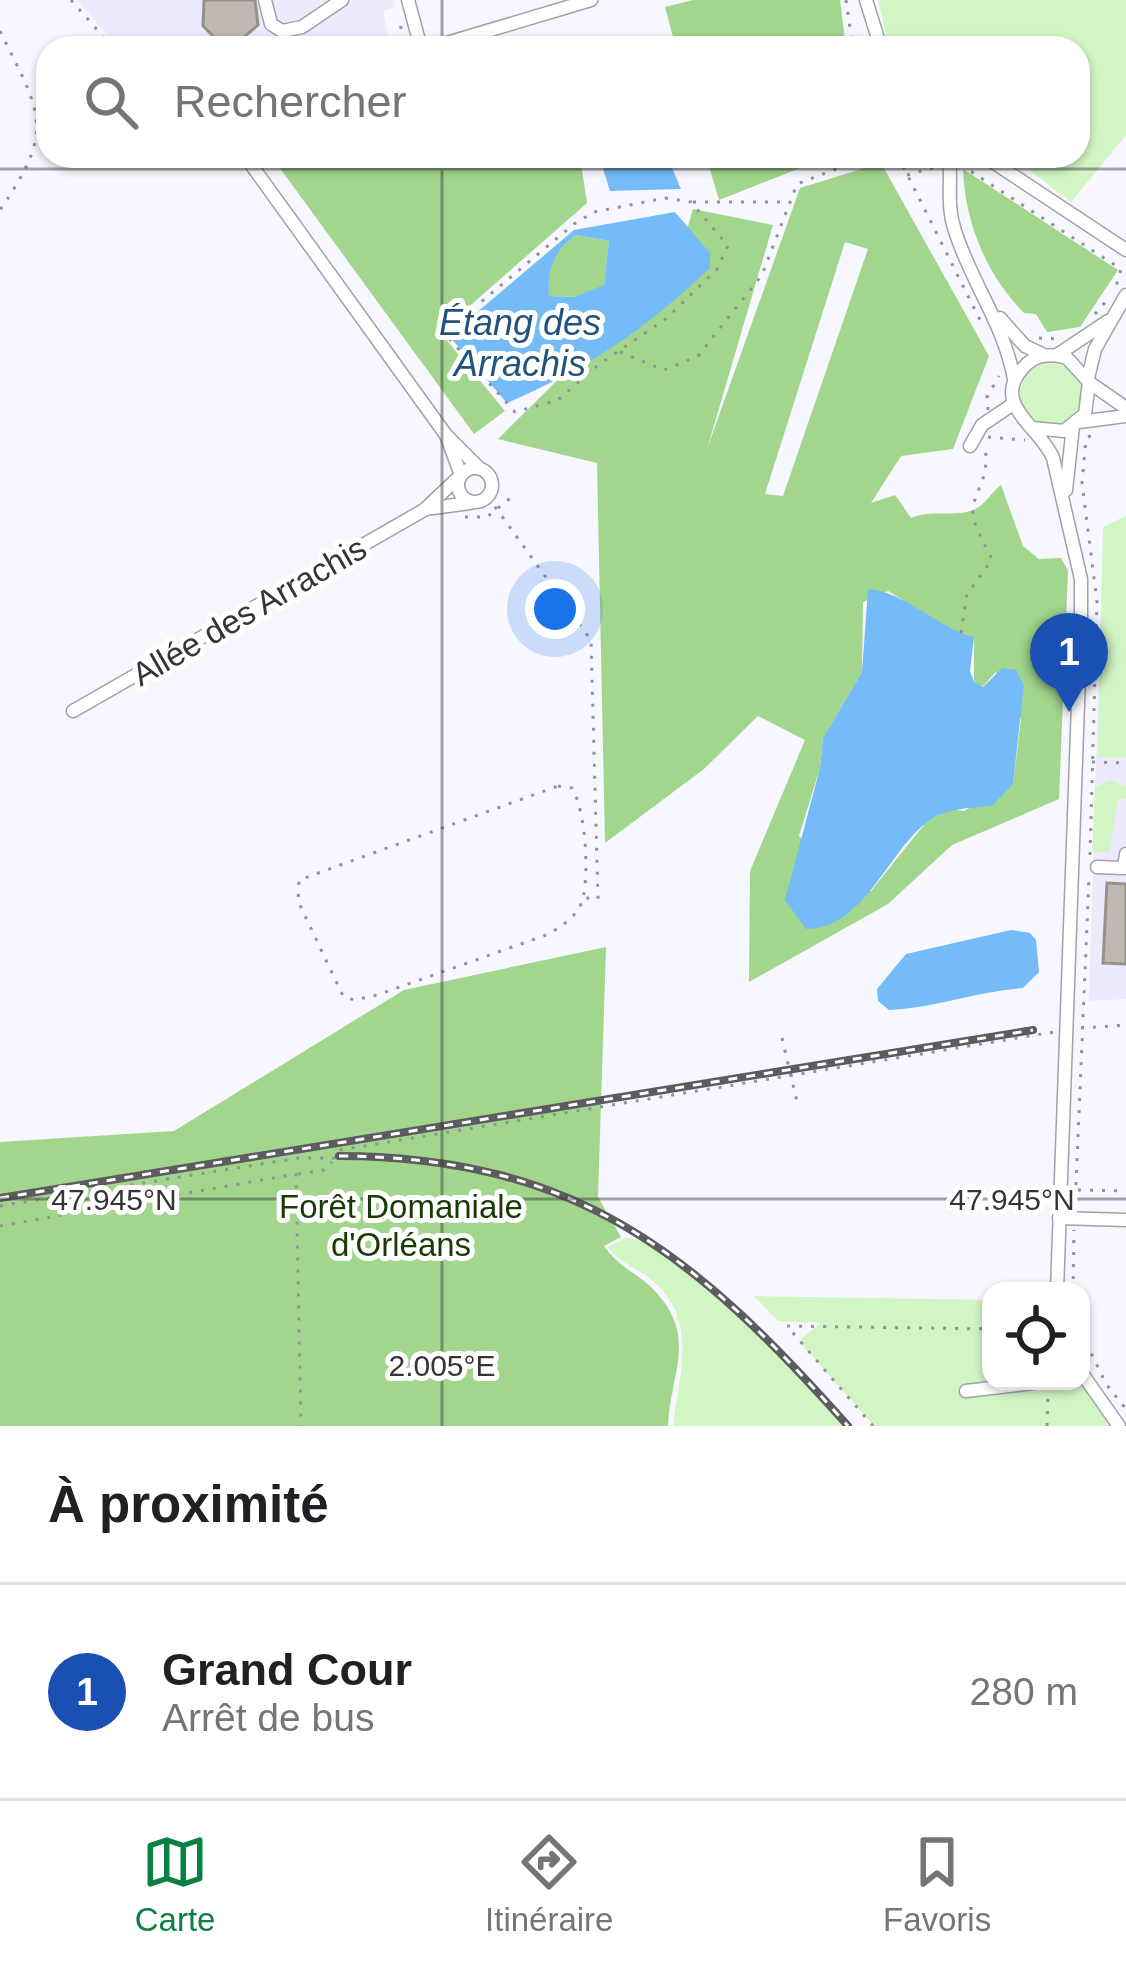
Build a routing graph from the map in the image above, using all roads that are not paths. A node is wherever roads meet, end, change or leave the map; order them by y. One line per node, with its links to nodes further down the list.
1 (265, 0): 2 (street)
2 (343, 0)
3 (408, 0): 6 (street)
4 (591, 0): 7 (street)
5 (866, 0): 8 (street)
6 (421, 36)
7 (466, 36)
8 (876, 36)
9 (254, 168): 23 (street)
10 (949, 168): 14 (street)
11 (1002, 168): 12 (street)
12 (1126, 250)
13 (1126, 295): 15 (street)
14 (992, 308): 16 (street); 17 (street)
15 (1108, 320): 16 (street); 18 (street)
16 (1051, 355): 17 (street); 18 (street)
17 (1015, 380): 19 (street)
18 (1088, 381): 20 (street); 21 (street)
19 (1013, 404): 22 (street); 24 (street)
20 (1126, 412): 21 (street)
21 (1076, 424): 22 (street); 27 (street)
22 (1032, 428): 27 (street)
23 (446, 435): 25 (street); 26 (street)
24 (970, 446)
25 (478, 468): 26 (street); 28 (street)
26 (461, 475): 28 (street); 29 (street)
27 (1065, 497): 33 (street)
28 (482, 500): 29 (street)
29 (424, 510): 30 (street, Allée des Arrachis)
30 (74, 711)
31 (1126, 854): 32 (street)
32 (1097, 867)
33 (1059, 1219): 34 (street); 35 (street)
34 (1126, 1220)
35 (1057, 1282)
36 (1090, 1385): 39 (street)
37 (982, 1389): 38 (street)
38 (965, 1391)
39 (1119, 1426)

